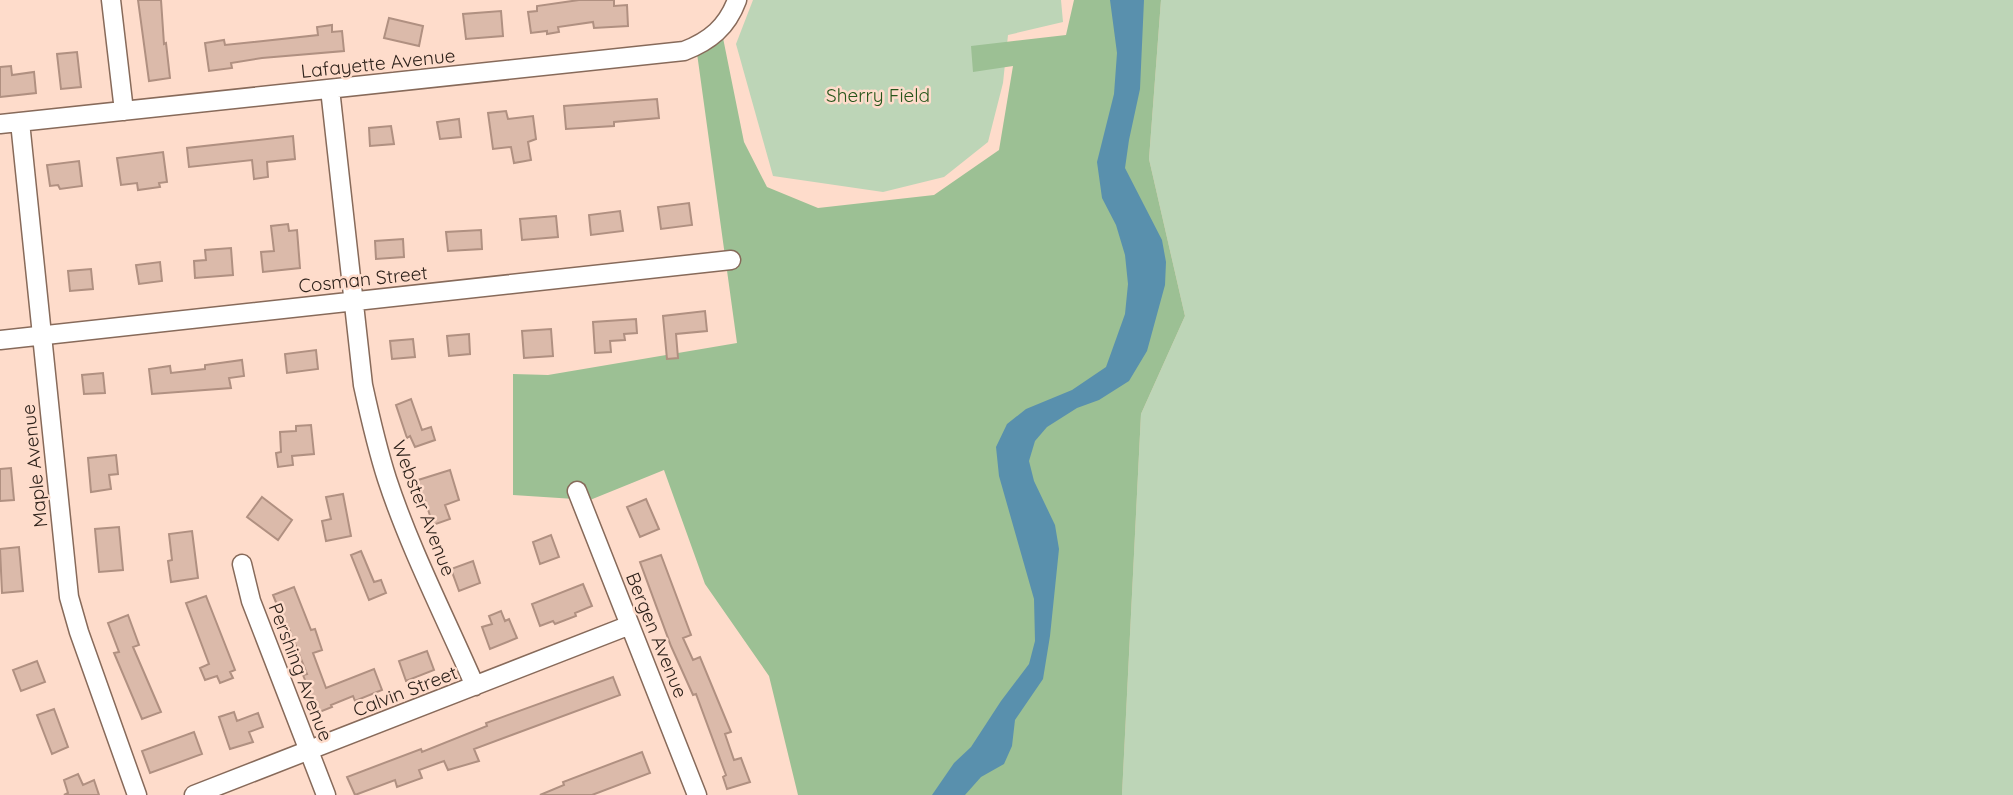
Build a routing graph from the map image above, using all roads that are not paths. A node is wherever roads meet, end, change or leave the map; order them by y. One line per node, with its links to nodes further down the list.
1 (111, 0): 4 (street)
2 (737, 0): 3 (street, Lafayette Avenue)
3 (330, 89): 4 (street, Lafayette Avenue); 8 (street, Webster Avenue)
4 (124, 111): 5 (street, Lafayette Avenue)
5 (20, 122): 6 (street, Lafayette Avenue); 9 (street, Maple Avenue)
6 (0, 124)
7 (732, 260): 8 (street, Cosman Street)
8 (353, 301): 9 (street, Cosman Street); 14 (street, Webster Avenue)
9 (42, 335): 10 (street, Cosman Street); 17 (street, Maple Avenue)
10 (0, 340)
11 (577, 491): 13 (street, Bergen Avenue)
12 (242, 564): 15 (street, Pershing Avenue)
13 (630, 625): 14 (street, Calvin Street); 16 (street, Bergen Avenue)
14 (475, 685): 15 (street, Calvin Street)
15 (309, 750): 18 (street, Calvin Street); 19 (street, Pershing Avenue)
16 (695, 794)
17 (138, 795)
18 (194, 795)
19 (326, 795)

